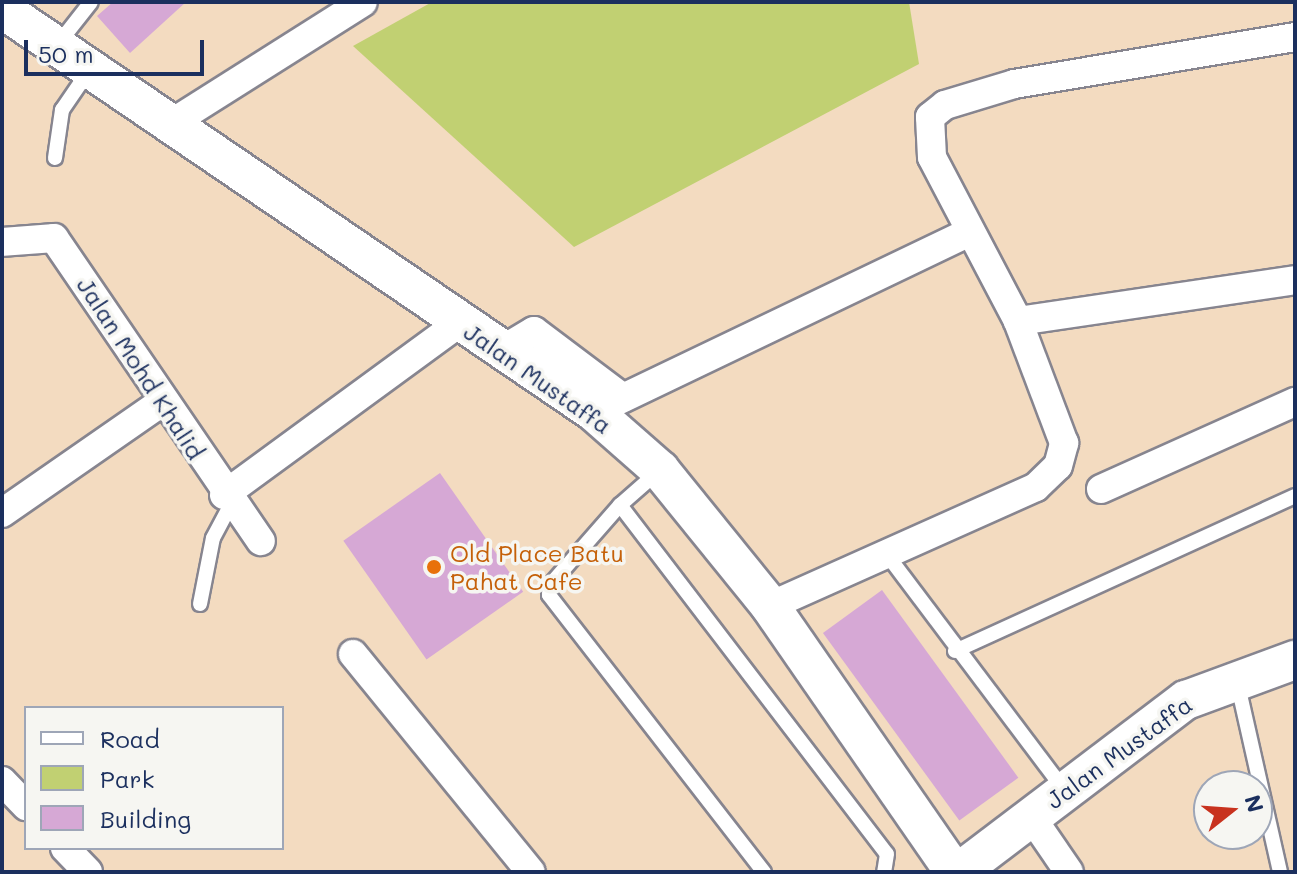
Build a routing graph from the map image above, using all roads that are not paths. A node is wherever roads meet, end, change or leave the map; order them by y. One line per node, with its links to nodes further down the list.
1 (91, 2): 5 (lane)
2 (363, 2): 7 (street)
3 (2, 9): 5 (street, Jalan Mustaffa)
4 (1295, 37): 9 (street)
5 (55, 48): 6 (street, Jalan Mustaffa)
6 (90, 69): 7 (street, Jalan Mustaffa); 8 (lane)
7 (175, 121): 13 (street, Jalan Mustaffa)
8 (55, 158)
9 (967, 233): 12 (street); 16 (street)
10 (2, 242): 14 (street, Jalan Mohd Khalid)
11 (1295, 280): 12 (street)
12 (1018, 321): 24 (street)
13 (459, 323): 16 (street, Jalan Mustaffa); 20 (street)
14 (163, 401): 20 (street, Jalan Mohd Khalid); 22 (street)
15 (1295, 402): 18 (street)
16 (608, 405): 17 (street, Jalan Mustaffa)
17 (660, 470): 21 (lane); 26 (street, Jalan Mustaffa)
18 (1101, 489)
19 (1295, 496): 27 (lane)
20 (228, 499): 23 (street, Jalan Mohd Khalid); 25 (lane)
21 (620, 505): 38 (lane); 39 (lane)
22 (2, 513)
23 (261, 541)
24 (888, 556): 26 (street); 27 (lane)
25 (200, 604)
26 (770, 606): 40 (street, Jalan Mustaffa)
27 (955, 651): 32 (lane)
28 (353, 654): 37 (street)
29 (1295, 660): 30 (street, Jalan Mustaffa)
30 (1237, 681): 32 (street, Jalan Mustaffa); 42 (lane)
31 (2, 781): 33 (street)
32 (1063, 788): 34 (street, Jalan Mustaffa)
33 (24, 804)
34 (1032, 818): 40 (street, Jalan Mustaffa); 41 (street)
35 (67, 850): 36 (street)
36 (88, 872)
37 (531, 872)
38 (764, 872)
39 (884, 872)
40 (957, 872)
41 (1069, 872)
42 (1280, 872)

